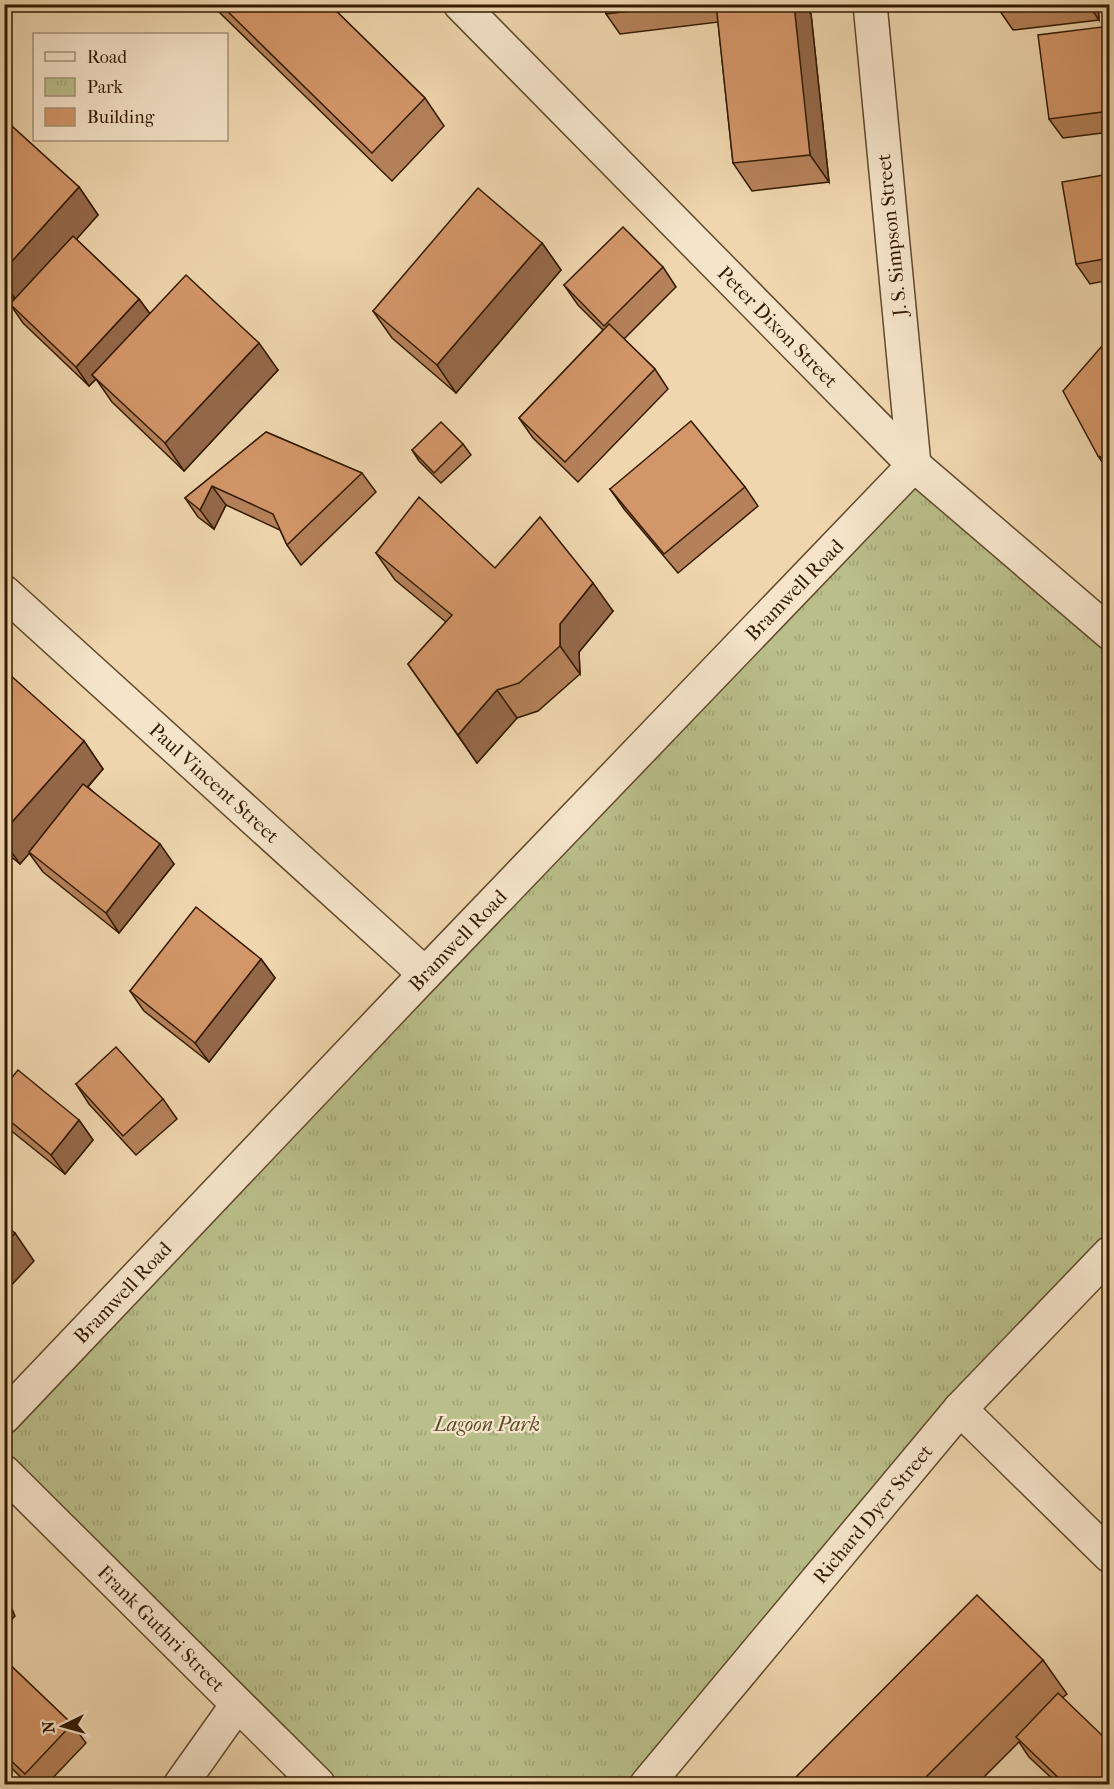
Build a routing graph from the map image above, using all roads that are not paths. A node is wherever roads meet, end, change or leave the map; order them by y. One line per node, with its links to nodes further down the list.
1 (460, 4): 3 (street, Peter Dixon Street)
2 (870, 4): 3 (street, J. S. Simpson Street)
3 (914, 465): 5 (street, Peter Dixon Street); 6 (street, Bramwell Road)
4 (4, 592): 6 (street, Paul Vincent Street)
5 (1110, 633)
6 (425, 974): 9 (street, Bramwell Road)
7 (1110, 1253): 8 (street, Richard Dyer Street)
8 (960, 1409): 11 (street); 15 (street, Richard Dyer Street)
9 (4, 1417)
10 (4, 1472): 12 (street, Frank Guthri Street)
11 (1110, 1556)
12 (237, 1705): 13 (street); 14 (street, Frank Guthri Street)
13 (181, 1785)
14 (318, 1785)
15 (647, 1785)

